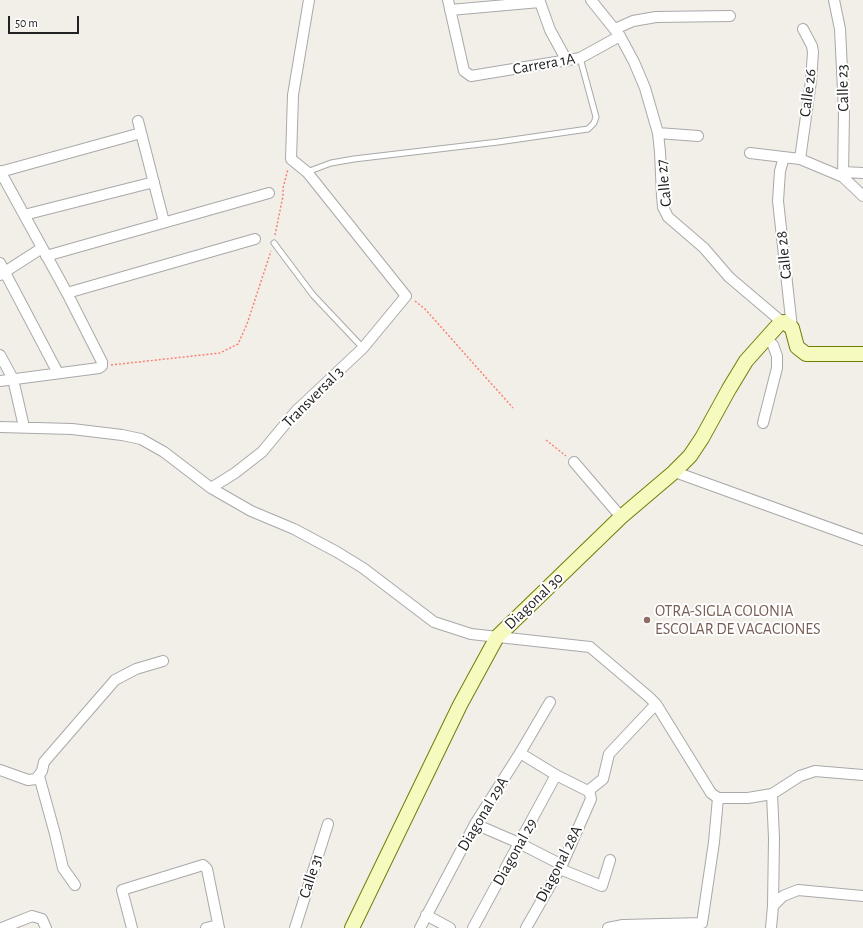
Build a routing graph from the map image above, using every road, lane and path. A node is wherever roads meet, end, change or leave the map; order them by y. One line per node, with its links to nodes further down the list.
1 (309, 0): 16 (street)
2 (591, 0): 7 (street, Calle 27)
3 (834, 0): 21 (street, Calle 23)
4 (449, 5): 9 (street); 9 (street, Carrera 1A)
5 (730, 16): 7 (street, Carrera 1A)
6 (803, 29): 17 (street, Calle 26)
7 (618, 33): 8 (street, Carrera 1A); 12 (street, Calle 27)
8 (580, 58): 9 (street, Carrera 1A); 19 (lane)
9 (567, 61)
10 (138, 120): 11 (street)
11 (141, 133): 18 (street); 22 (street)
12 (658, 133): 13 (street); 34 (street, Calle 27)
13 (698, 136)
14 (750, 154): 15 (street)
15 (784, 157): 17 (street); 34 (street, Calle 28)
16 (292, 159): 19 (street); 28 (path)
17 (800, 159): 21 (street)
18 (0, 172): 25 (street)
19 (307, 172): 33 (street)
20 (863, 172): 21 (street)
21 (843, 174): 24 (street)
22 (154, 182): 25 (street); 26 (street)
23 (269, 193): 26 (street)
24 (863, 196)
25 (24, 215): 29 (street)
26 (164, 222): 29 (street)
27 (255, 239): 32 (street)
28 (274, 243): 36 (lane); 39 (path)
29 (44, 252): 31 (street); 32 (street)
30 (0, 263): 31 (street)
31 (3, 274): 40 (street)
32 (67, 293): 39 (street)
33 (406, 296): 36 (street, Transversal 3); 43 (path)
34 (787, 325): 35 (street, Diagonal 30); 37 (street, Calle 28)
35 (767, 339): 44 (street); 49 (street, Diagonal 30)
36 (362, 348): 50 (street, Transversal 3)
37 (863, 354)
38 (0, 355): 41 (street)
39 (102, 366): 40 (street)
40 (58, 373): 41 (street)
41 (13, 379): 42 (street); 46 (street)
42 (0, 381)
43 (513, 408)
44 (764, 423)
45 (0, 427): 46 (street)
46 (24, 427): 50 (street)
47 (546, 440): 48 (path)
48 (574, 462): 51 (street)
49 (675, 472): 51 (street, Diagonal 30); 52 (street)
50 (211, 488): 53 (street)
51 (621, 516): 53 (street, Diagonal 30)
52 (863, 540)
53 (497, 637): 56 (street); 80 (street, Diagonal 30)
54 (163, 661): 61 (street)
55 (550, 702): 57 (street, Diagonal 29A)
56 (656, 704): 63 (street); 64 (street)
57 (520, 753): 59 (street); 66 (street, Diagonal 29A)
58 (0, 770): 61 (street)
59 (556, 775): 63 (street); 67 (street, Diagonal 29)
60 (863, 775): 62 (street)
61 (39, 776): 70 (street)
62 (772, 794): 64 (street); 72 (street)
63 (589, 795): 69 (street, Diagonal 28A)
64 (718, 798): 85 (street)
65 (328, 824): 79 (street, Calle 31)
66 (476, 824): 67 (street); 73 (street, Diagonal 29A)
67 (519, 843): 69 (street); 83 (street, Diagonal 29)
68 (610, 860): 69 (street)
69 (561, 867): 84 (street, Diagonal 28A)
70 (75, 885)
71 (863, 896): 72 (street)
72 (773, 906): 86 (street)
73 (426, 915): 81 (street, Diagonal 29A); 82 (street)
74 (218, 927): 77 (street); 78 (street)
75 (2, 928): 76 (street)
76 (46, 928)
77 (132, 928)
78 (206, 928)
79 (294, 928)
80 (352, 928)
81 (420, 928)
82 (450, 928)
83 (473, 928)
84 (526, 928)
85 (608, 928)
86 (771, 928)

